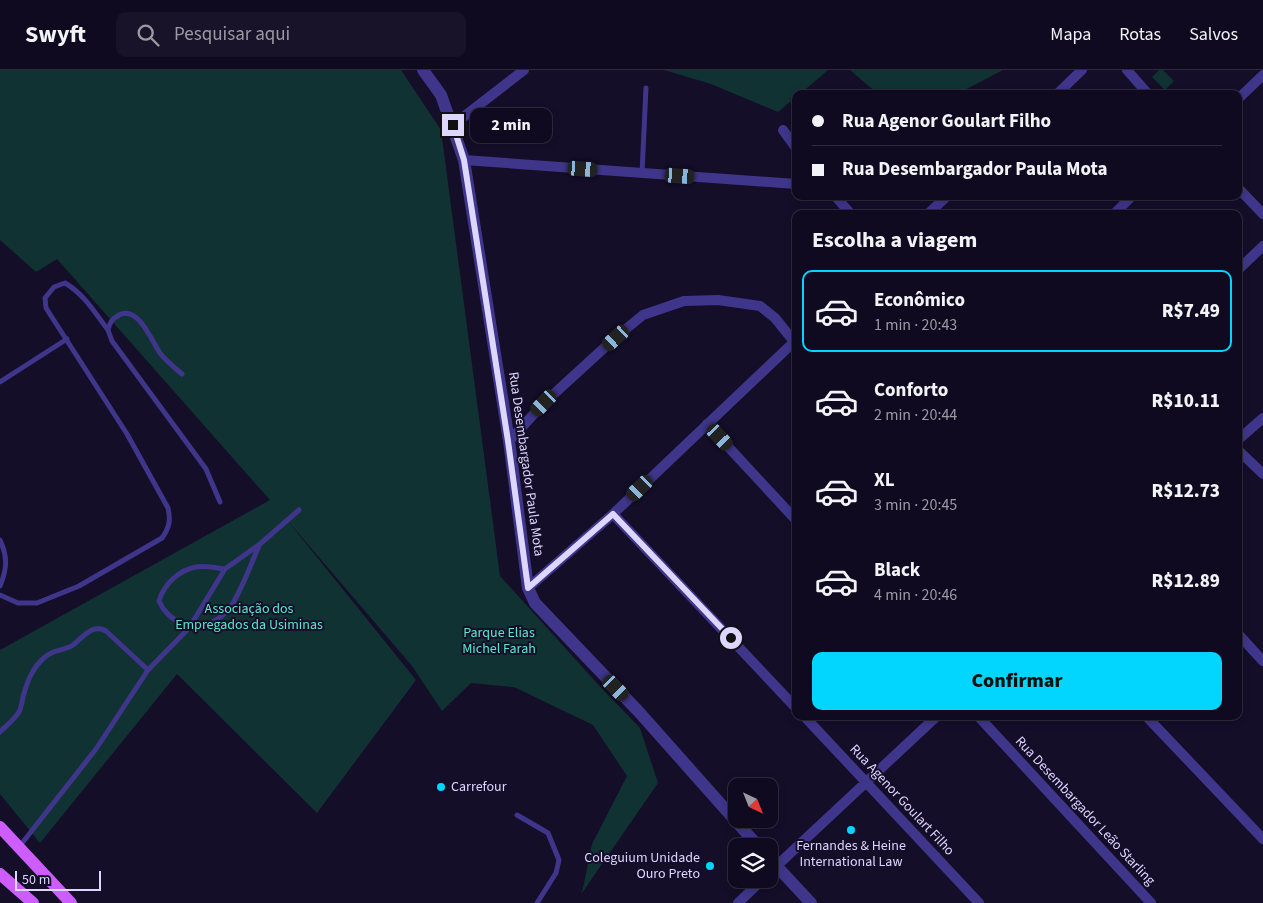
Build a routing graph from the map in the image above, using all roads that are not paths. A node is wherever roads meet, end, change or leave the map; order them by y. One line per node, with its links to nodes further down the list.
1 (423, 70): 10 (street, Rua Desembargador Paula Mota)
2 (524, 70): 10 (street)
3 (1082, 70): 7 (street)
4 (1127, 70): 8 (street)
5 (1263, 76): 9 (street)
6 (646, 88): 14 (lane)
7 (1061, 90)
8 (1144, 90)
9 (1242, 95)
10 (453, 125): 13 (street, Rua Desembargador Paula Mota)
11 (783, 130): 12 (street)
12 (792, 142)
13 (464, 160): 14 (street); 35 (street, Rua Desembargador Paula Mota)
14 (642, 173): 15 (street)
15 (792, 184)
16 (1242, 192): 23 (street)
17 (839, 200): 20 (street)
18 (943, 200): 21 (street)
19 (1128, 200): 22 (street)
20 (847, 210)
21 (932, 210)
22 (1118, 210)
23 (1263, 214)
24 (1263, 246): 25 (street)
25 (1242, 266)
26 (108, 330): 28 (lane); 30 (lane); 38 (lane)
27 (792, 337): 35 (street)
28 (67, 339): 31 (lane); 47 (lane)
29 (792, 346): 33 (street)
30 (182, 374)
31 (0, 382)
32 (1263, 418): 34 (street)
33 (707, 424): 40 (street); 41 (street)
34 (1242, 437)
35 (508, 441): 46 (street, Rua Desembargador Paula Mota)
36 (1242, 454): 37 (street)
37 (1263, 474)
38 (220, 502)
39 (299, 510): 43 (lane)
40 (613, 514): 46 (street); 52 (street)
41 (792, 516)
42 (0, 540): 45 (lane)
43 (260, 544): 44 (lane); 48 (lane)
44 (225, 569): 48 (lane); 48 (lane)
45 (0, 586)
46 (528, 588): 61 (street, Rua Desembargador Paula Mota)
47 (0, 596)
48 (189, 628): 51 (lane)
49 (1242, 638): 50 (street)
50 (1263, 661)
51 (148, 670): 57 (lane); 63 (lane)
52 (792, 704)
53 (808, 720): 58 (street, Rua Agenor Goulart Filho)
54 (933, 720): 58 (street)
55 (982, 720): 74 (street, Rua Desembargador Leão Starling)
56 (1150, 720): 62 (street)
57 (0, 732)
58 (866, 782): 64 (street); 73 (street, Rua Agenor Goulart Filho)
59 (517, 815): 70 (lane)
60 (0, 827): 63 (main road)
61 (751, 838)
62 (1263, 839)
63 (19, 847): 69 (main road)
64 (778, 860)
65 (778, 872): 72 (street)
66 (0, 874): 68 (main road)
67 (754, 888): 71 (street)
68 (33, 903)
69 (71, 903)
70 (537, 903)
71 (738, 903)
72 (811, 903)
73 (979, 903)
74 (1151, 903)

